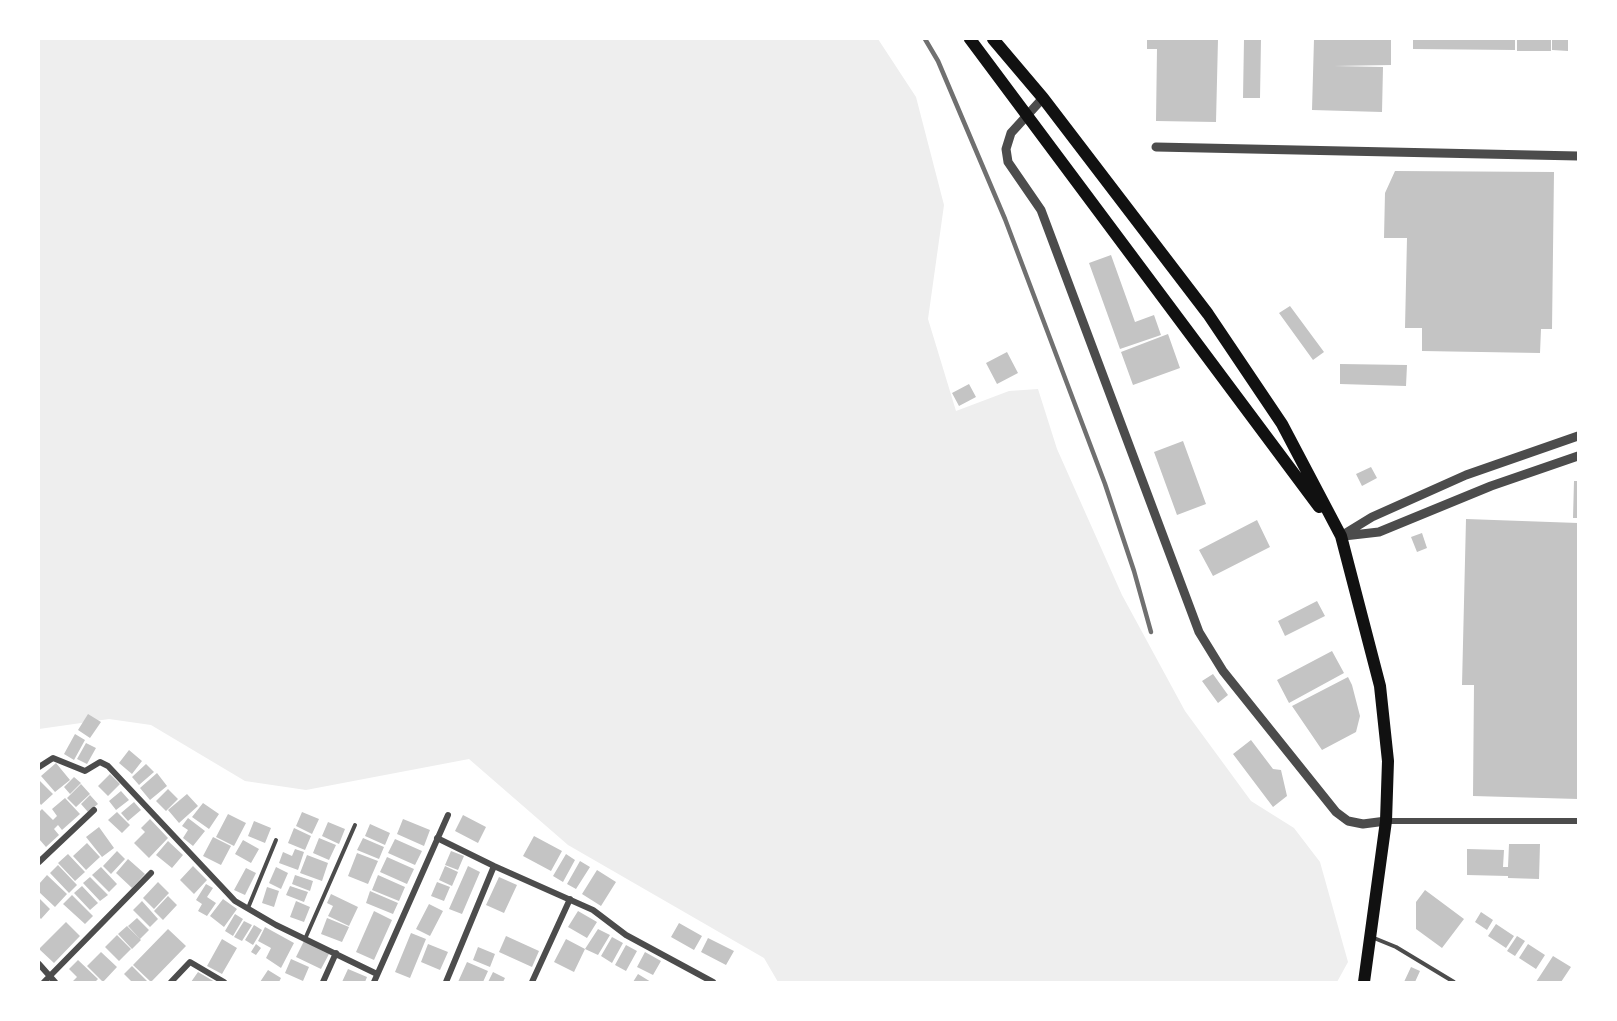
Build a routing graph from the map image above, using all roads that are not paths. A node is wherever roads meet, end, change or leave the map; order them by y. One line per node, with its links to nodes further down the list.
1 (970, 39): 4 (highway)
2 (993, 39): 3 (highway)
3 (1043, 98): 4 (street); 9 (highway)
4 (1027, 116): 9 (highway); 13 (street)
5 (1156, 147): 6 (street)
6 (1578, 156)
7 (1578, 436): 9 (street)
8 (1578, 456): 9 (street)
9 (1341, 536): 13 (highway)
10 (39, 766): 22 (street)
11 (94, 810): 18 (street)
12 (447, 815): 16 (street)
13 (1386, 821): 14 (street); 23 (highway)
14 (1578, 821)
15 (355, 825): 24 (lane)
16 (437, 838): 19 (street); 27 (street)
17 (276, 840): 22 (lane)
18 (39, 862)
19 (494, 866): 21 (street); 35 (street)
20 (151, 873): 28 (street)
21 (570, 899): 36 (street); 37 (street)
22 (248, 909): 24 (street)
23 (1370, 936): 38 (highway); 39 (lane)
24 (305, 939): 25 (street)
25 (336, 953): 27 (street); 33 (street)
26 (39, 964): 28 (street)
27 (377, 974): 34 (street)
28 (50, 976): 29 (street); 30 (street)
29 (44, 982)
30 (55, 982)
31 (171, 982): 32 (street)
32 (224, 982)
33 (323, 982)
34 (374, 982)
35 (446, 982)
36 (532, 982)
37 (712, 982)
38 (1364, 982)
39 (1454, 982)

